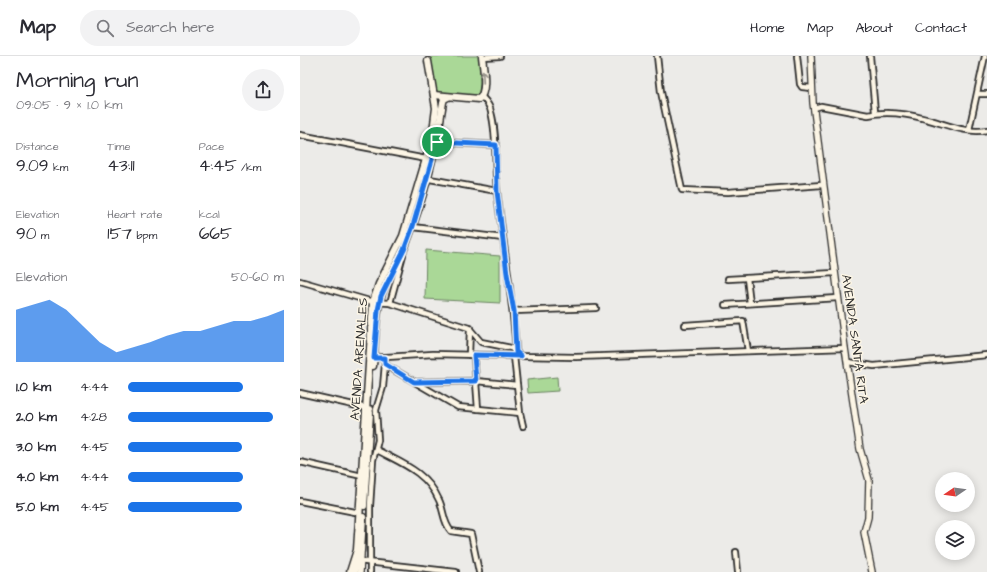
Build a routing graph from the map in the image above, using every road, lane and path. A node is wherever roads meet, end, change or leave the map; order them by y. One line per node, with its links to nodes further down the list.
1 (500, 56): 7 (street)
2 (657, 56): 25 (street)
3 (796, 56): 9 (street)
4 (811, 56): 9 (street, AVENIDA SANTA RITA)
5 (870, 56): 16 (street)
6 (985, 56): 10 (street)
7 (482, 57): 14 (main road, one-way to 7)
8 (428, 59): 12 (main road, AVENIDA ARENALES)
9 (812, 88): 15 (street, AVENIDA SANTA RITA)
10 (978, 94): 11 (street); 17 (street)
11 (987, 94)
12 (434, 95): 13 (main road); 22 (main road, AVENIDA ARENALES)
13 (448, 97): 14 (main road); 20 (main road)
14 (482, 97): 21 (street)
15 (814, 108): 16 (street); 25 (street, AVENIDA SANTA RITA)
16 (875, 112): 17 (street)
17 (969, 130): 18 (street)
18 (987, 130)
19 (300, 134): 22 (street)
20 (437, 142): 21 (street); 24 (main road)
21 (496, 145): 26 (street)
22 (426, 159): 23 (main road, AVENIDA ARENALES)
23 (421, 177): 24 (street); 35 (main road, AVENIDA ARENALES)
24 (428, 179): 26 (street); 27 (main road)
25 (822, 185): 30 (street, AVENIDA SANTA RITA)
26 (497, 191): 28 (street)
27 (413, 226): 28 (street); 29 (main road)
28 (503, 238): 40 (street)
29 (404, 250): 35 (main road); 36 (street)
30 (835, 273): 31 (street); 34 (street, AVENIDA SANTA RITA)
31 (747, 278): 32 (street); 37 (street)
32 (728, 279)
33 (300, 281): 35 (street)
34 (838, 298): 37 (street); 43 (street, AVENIDA SANTA RITA)
35 (376, 302): 36 (street); 48 (main road, AVENIDA ARENALES)
36 (390, 303): 42 (street)
37 (750, 303): 38 (street)
38 (725, 305)
39 (596, 308): 40 (street)
40 (514, 311): 45 (street)
41 (685, 325): 44 (street)
42 (470, 328): 45 (street); 46 (street)
43 (845, 348): 44 (street); 50 (street, AVENIDA SANTA RITA)
44 (748, 351): 45 (street)
45 (515, 354): 46 (street); 54 (street)
46 (472, 355): 49 (street); 52 (street)
47 (987, 355): 50 (street)
48 (372, 358): 49 (street); 56 (main road, AVENIDA ARENALES)
49 (385, 358): 51 (street)
50 (848, 362): 74 (street, AVENIDA SANTA RITA)
51 (385, 364): 53 (street); 60 (street)
52 (476, 381): 53 (street); 54 (street); 57 (street)
53 (414, 382): 57 (street)
54 (517, 385): 58 (street)
55 (300, 393): 56 (street)
56 (369, 408): 62 (main road, AVENIDA ARENALES); 65 (main road)
57 (478, 409): 58 (street)
58 (520, 413): 59 (street)
59 (523, 426)
60 (377, 450): 67 (street); 72 (street)
61 (300, 462): 62 (street)
62 (362, 476): 64 (main road, AVENIDA ARENALES)
63 (300, 501): 64 (street)
64 (360, 514): 65 (main road, AVENIDA ARENALES)
65 (359, 551): 68 (main road); 69 (main road, AVENIDA ARENALES)
66 (736, 552): 73 (street)
67 (371, 561): 68 (street); 70 (street); 71 (street)
68 (357, 566)
69 (350, 572)
70 (370, 572)
71 (456, 572)
72 (479, 572)
73 (738, 572)
74 (872, 572)

